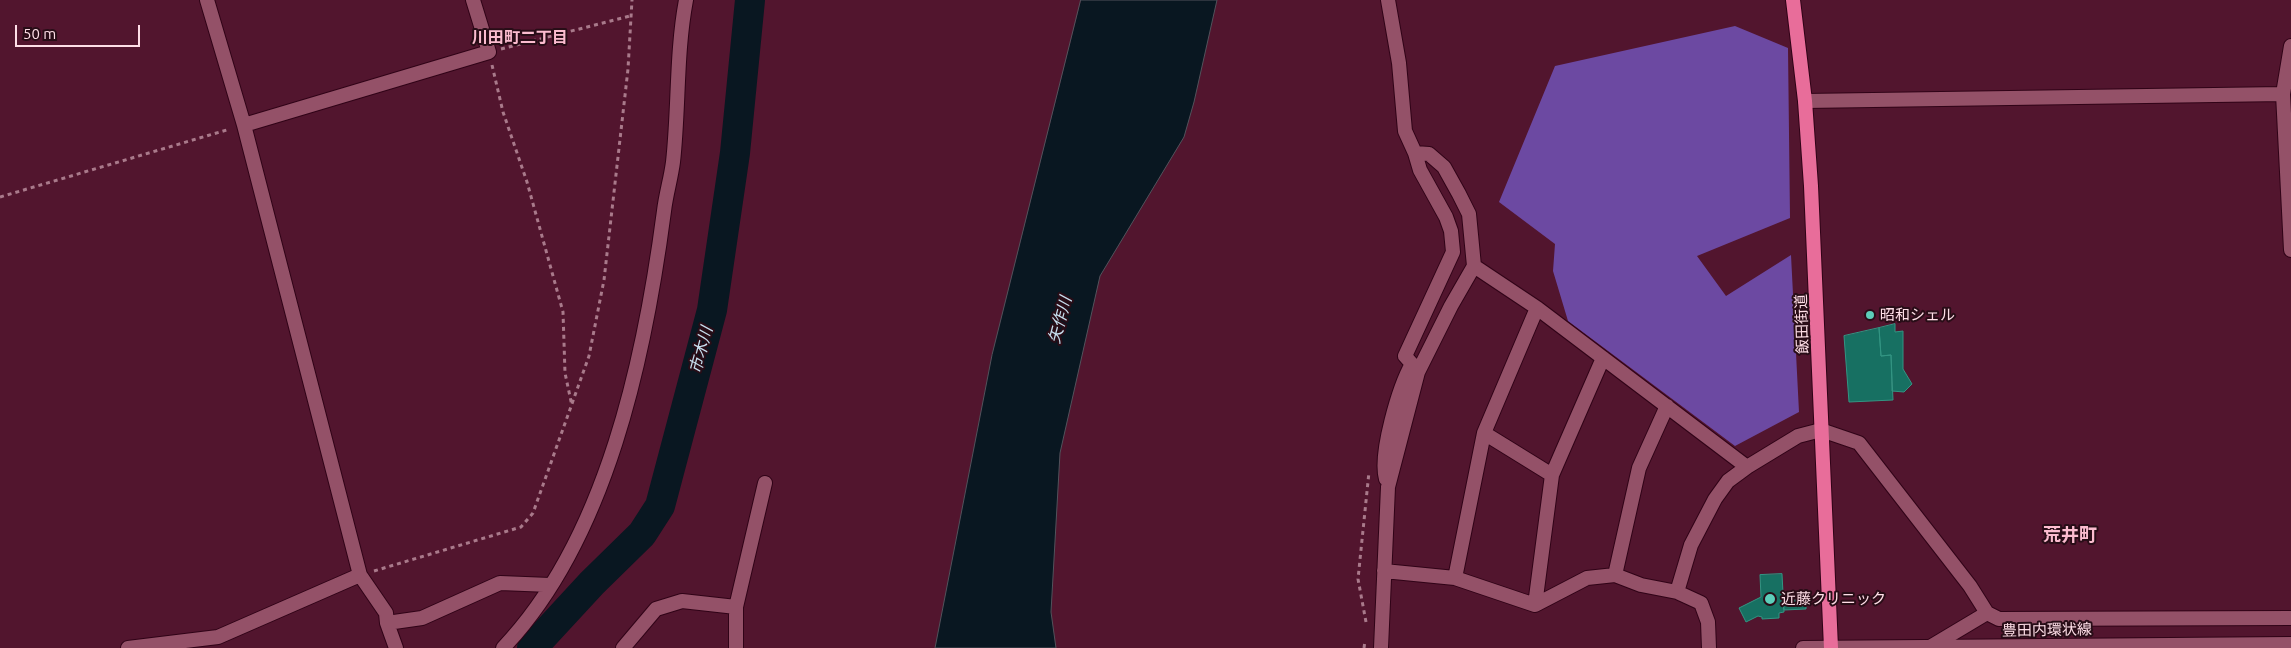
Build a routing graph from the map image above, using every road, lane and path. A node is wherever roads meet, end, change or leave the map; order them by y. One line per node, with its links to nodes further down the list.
1 (207, 0): 12 (street)
2 (473, 0): 9 (street)
3 (632, 0): 7 (path)
4 (686, 0): 31 (street)
5 (1388, 0): 13 (street)
6 (1793, 0): 11 (highway, 飯田街道)
7 (630, 16): 9 (path); 19 (path)
8 (2291, 46): 10 (street)
9 (489, 52): 12 (street); 19 (path)
10 (2283, 94): 11 (street); 15 (street)
11 (1805, 101): 21 (highway, 飯田街道)
12 (244, 125): 14 (path); 28 (street)
13 (1415, 152): 16 (street); 26 (street)
14 (0, 196)
15 (2291, 250)
16 (1474, 266): 17 (street); 26 (street)
17 (1537, 308): 18 (street); 22 (street)
18 (1603, 358): 20 (street); 24 (street)
19 (572, 406): 28 (path)
20 (1667, 406): 23 (street); 29 (street)
21 (1821, 430): 23 (street); 35 (street); 48 (highway, 飯田街道)
22 (1484, 433): 24 (street); 30 (street)
23 (1747, 467): 32 (street)
24 (1552, 475): 33 (street)
25 (765, 483): 34 (street)
26 (1388, 487): 27 (street)
27 (1384, 571): 30 (street); 45 (street)
28 (360, 575): 37 (street); 40 (street)
29 (1615, 575): 32 (street); 33 (street)
30 (1455, 578): 33 (street)
31 (550, 585): 37 (street); 42 (street)
32 (1677, 592): 46 (street)
33 (1535, 605)
34 (736, 607): 43 (street); 44 (street)
35 (1988, 613): 36 (street); 39 (street)
36 (2291, 618)
37 (387, 623): 41 (street)
38 (2291, 644): 39 (street, 豊田内環状線)
39 (1930, 647): 48 (street, 豊田内環状線)
40 (128, 648)
41 (396, 648)
42 (503, 648)
43 (623, 648)
44 (736, 648)
45 (1381, 648)
46 (1709, 648)
47 (1804, 648): 48 (street, 豊田内環状線)
48 (1831, 648)

